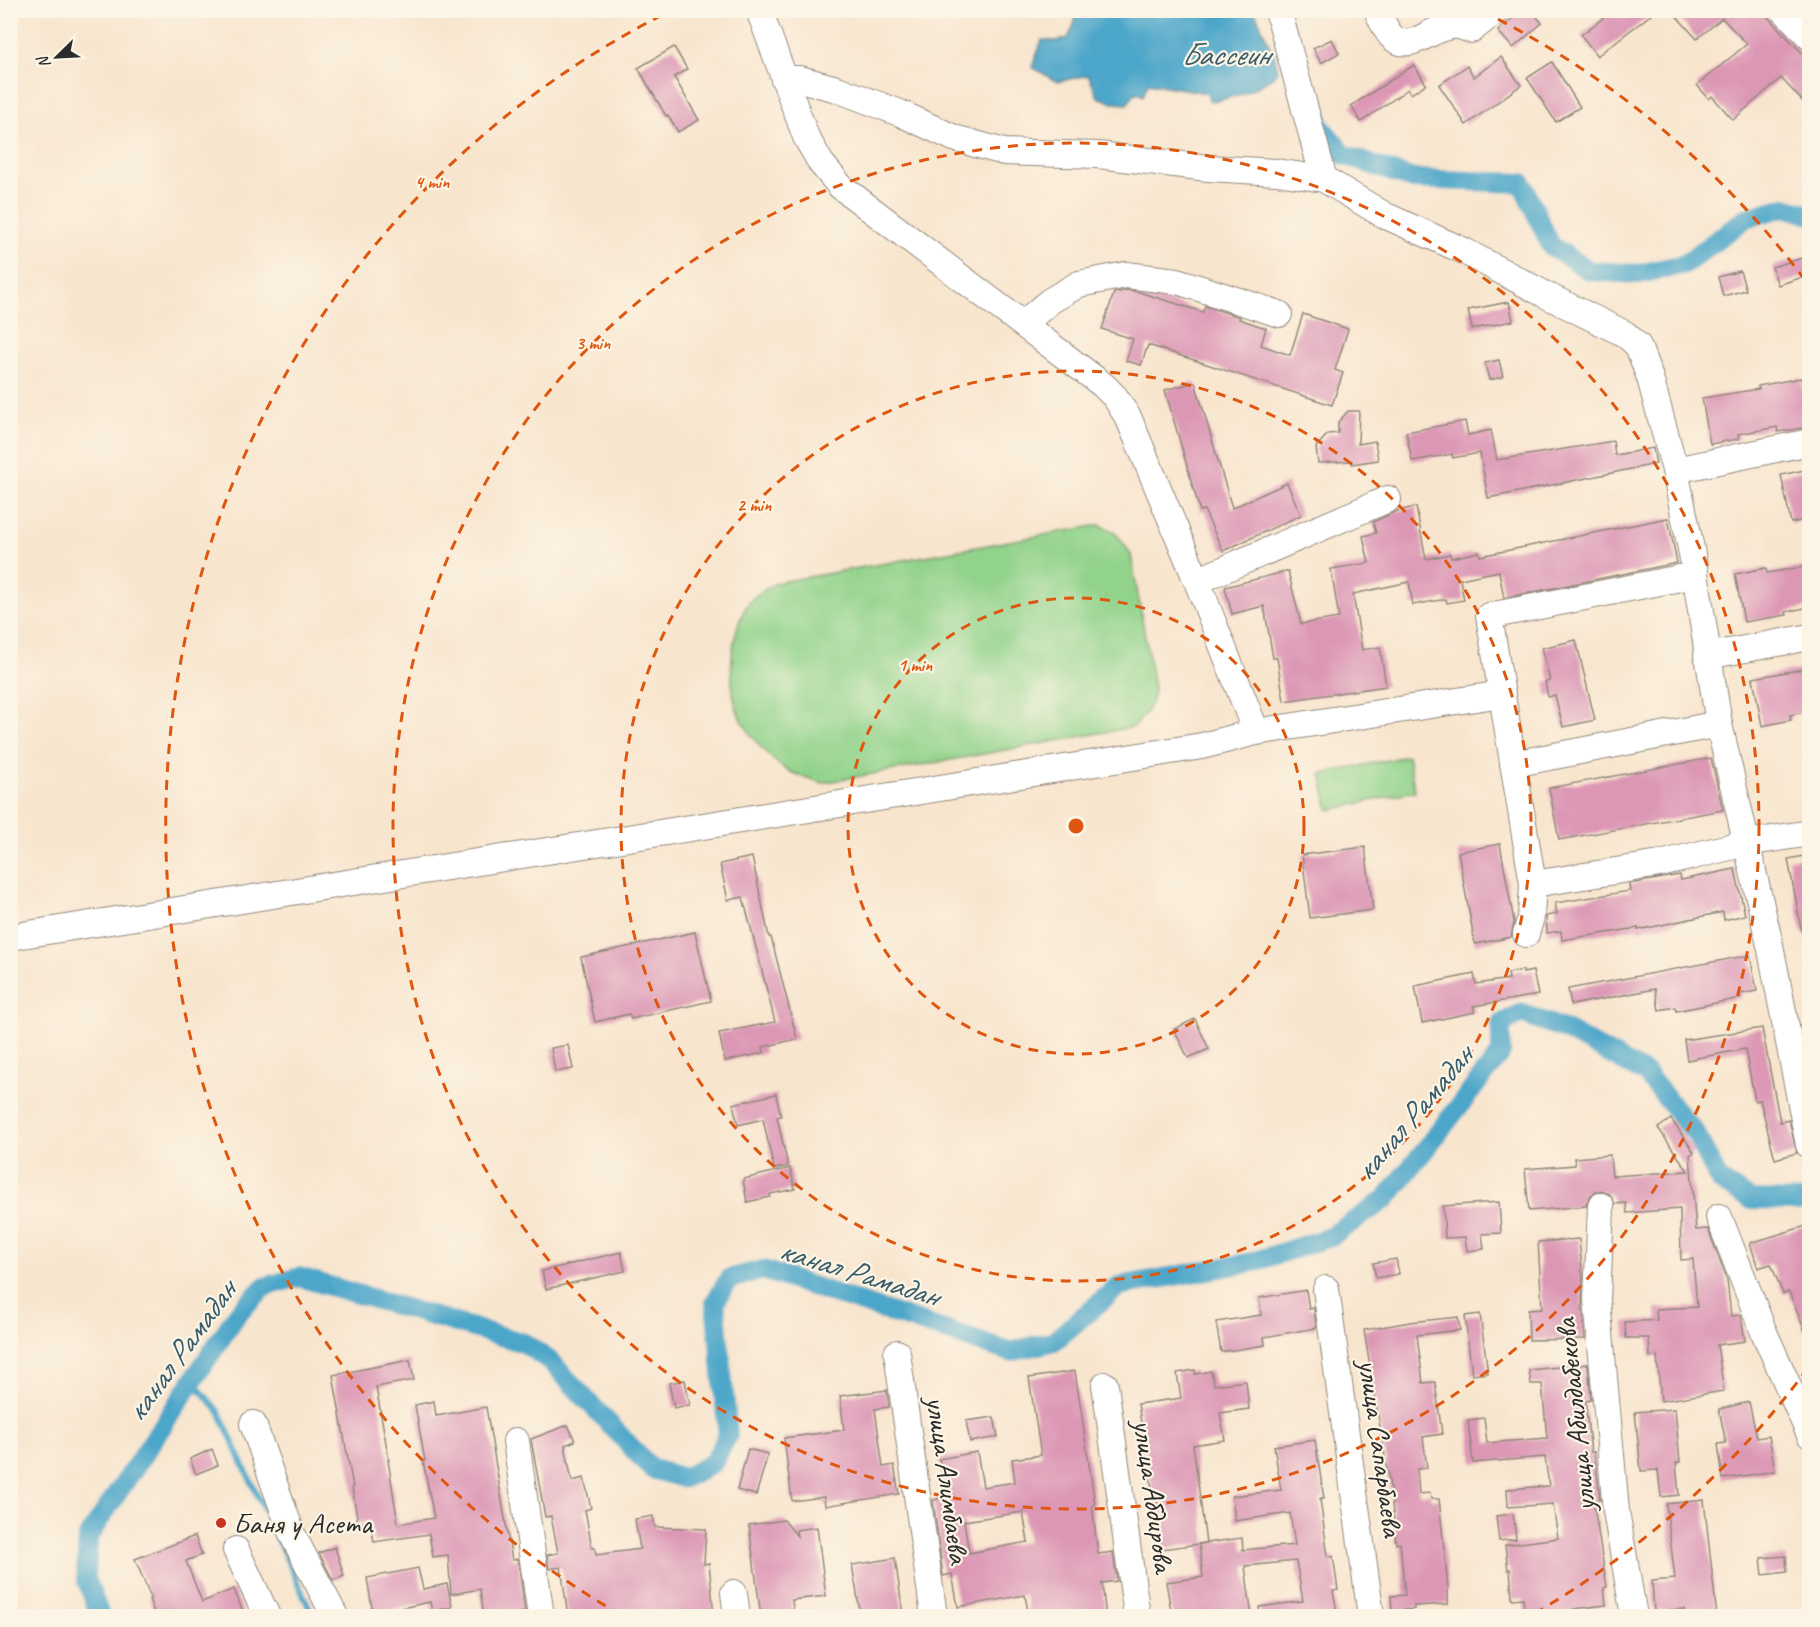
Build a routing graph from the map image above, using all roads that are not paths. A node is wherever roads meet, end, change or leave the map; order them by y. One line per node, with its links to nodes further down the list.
1 (759, 10): 7 (street)
2 (1278, 10): 8 (street)
3 (1377, 10): 4 (street)
4 (1497, 10)
5 (1784, 10): 6 (street)
6 (1809, 37)
7 (784, 79): 8 (street); 10 (street)
8 (1324, 179): 12 (street)
9 (1279, 314): 10 (street)
10 (1023, 324): 15 (street)
11 (1809, 442): 12 (street)
12 (1675, 470): 14 (street)
13 (1388, 499): 15 (street)
14 (1695, 575): 17 (street); 18 (street)
15 (1197, 581): 20 (street)
16 (1809, 637): 17 (street)
17 (1707, 656): 19 (street)
18 (1502, 694): 20 (street); 21 (street)
19 (1719, 724): 21 (street); 23 (street)
20 (1256, 732): 26 (street)
21 (1513, 764): 24 (street)
22 (1809, 833): 23 (street)
23 (1746, 843): 24 (street); 27 (street)
24 (1533, 884): 25 (street)
25 (1526, 934)
26 (10, 937)
27 (1809, 1145)
28 (1601, 1206): 43 (street, улица Абилдабекова)
29 (1719, 1217): 34 (street)
30 (1326, 1289): 42 (street, улица Сапарбаева)
31 (897, 1353): 40 (street, улица Алимбаева)
32 (1105, 1385): 41 (street, улица Абдирова)
33 (253, 1424): 38 (street)
34 (1809, 1435)
35 (516, 1441): 39 (street)
36 (236, 1550): 37 (street)
37 (267, 1617)
38 (335, 1617)
39 (541, 1617)
40 (934, 1617)
41 (1137, 1617)
42 (1371, 1617)
43 (1634, 1617)

